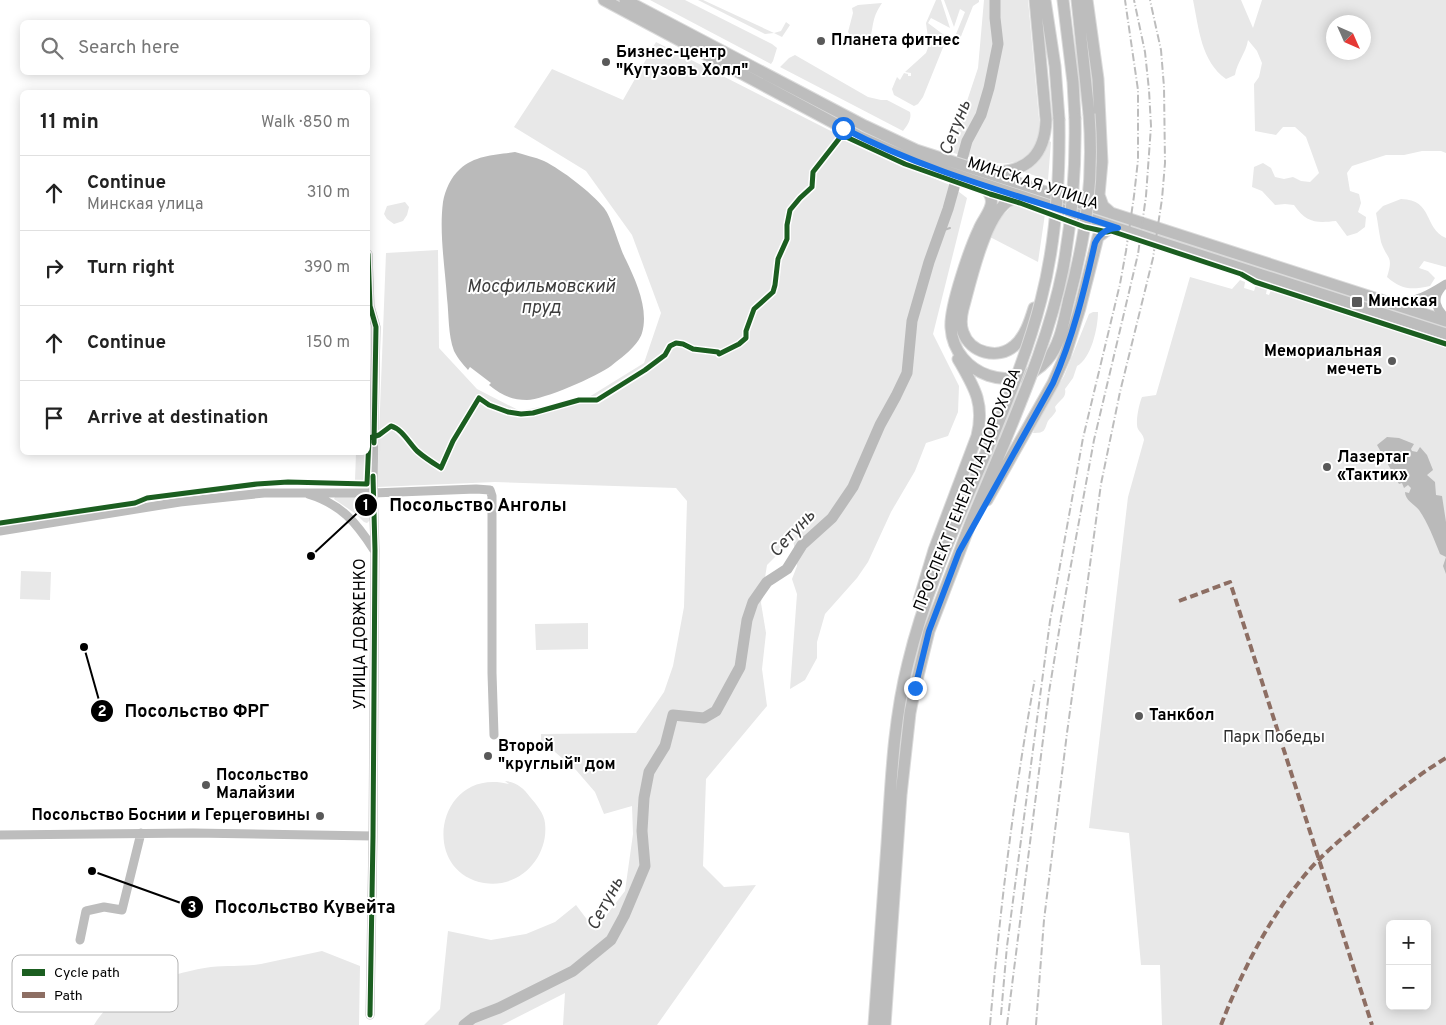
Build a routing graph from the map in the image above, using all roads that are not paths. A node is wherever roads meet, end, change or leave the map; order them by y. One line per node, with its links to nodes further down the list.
1 (604, 0): 9 (main road, МИНСКАЯ УЛИЦА)
2 (625, 0): 8 (main road, МИНСКАЯ УЛИЦА)
3 (1035, 0): 8 (main road)
4 (1045, 0): 13 (main road, ПРОСПЕКТ ГЕНЕРАЛА ДОРОХОВА, bridge)
5 (1063, 0): 24 (main road, ПРОСПЕКТ ГЕНЕРАЛА ДОРОХОВА, bridge)
6 (1077, 0): 18 (main road, bridge)
7 (1087, 0): 11 (main road)
8 (983, 172): 11 (main road, МИНСКАЯ УЛИЦА)
9 (979, 184): 10 (main road, МИНСКАЯ УЛИЦА); 18 (main road)
10 (1024, 197): 12 (main road, МИНСКАЯ УЛИЦА); 13 (main road, bridge)
11 (1113, 214): 15 (main road, МИНСКАЯ УЛИЦА)
12 (1118, 228): 19 (main road, МИНСКАЯ УЛИЦА); 24 (main road)
13 (1047, 274): 25 (main road, ПРОСПЕКТ ГЕНЕРАЛА ДОРОХОВА, bridge)
14 (1446, 284): 15 (street); 17 (street)
15 (1388, 302): 17 (main road, МИНСКАЯ УЛИЦА)
16 (370, 306): 21 (street, УЛИЦА ДОВЖЕНКО)
17 (1446, 319)
18 (951, 328): 25 (main road)
19 (1446, 334)
20 (297, 492): 21 (street); 22 (street); 23 (street)
21 (373, 492): 23 (street, УЛИЦА ДОВЖЕНКО); 26 (street)
22 (0, 531)
23 (375, 550): 29 (street, УЛИЦА ДОВЖЕНКО)
24 (959, 552): 33 (main road, ПРОСПЕКТ ГЕНЕРАЛА ДОРОХОВА)
25 (910, 655): 32 (main road, ПРОСПЕКТ ГЕНЕРАЛА ДОРОХОВА)
26 (494, 735)
27 (141, 833): 28 (street); 29 (street); 30 (street)
28 (0, 835)
29 (373, 836): 31 (street, УЛИЦА ДОВЖЕНКО)
30 (80, 940)
31 (370, 1016)
32 (874, 1025)
33 (885, 1025)

